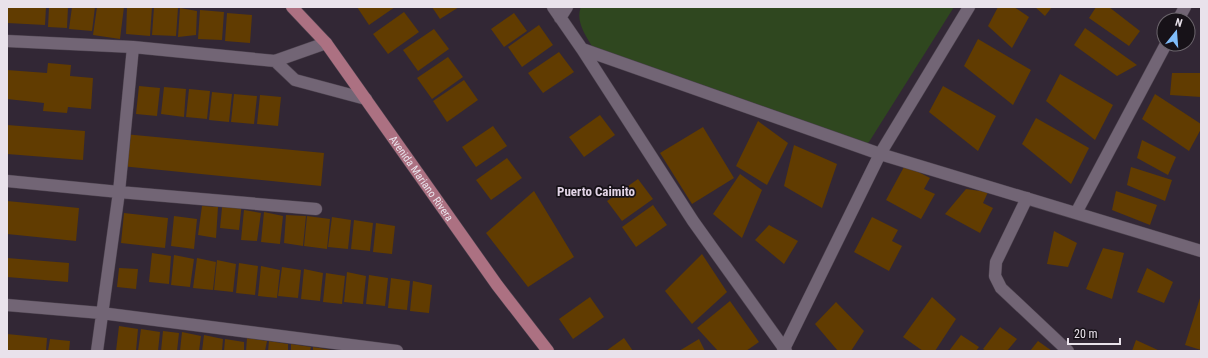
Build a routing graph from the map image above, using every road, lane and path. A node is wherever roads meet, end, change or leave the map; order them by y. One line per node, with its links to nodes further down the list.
1 (292, 7): 7 (main road, Avenida Mariano Rivera)
2 (553, 7): 5 (street)
3 (567, 7): 5 (street)
4 (970, 7): 13 (street)
5 (560, 18): 9 (street)
6 (7, 41): 8 (street)
7 (326, 43): 11 (street); 12 (main road, Avenida Mariano Rivera)
8 (133, 47): 11 (street); 15 (street)
9 (582, 49): 13 (street); 25 (street)
10 (1162, 52): 18 (street)
11 (275, 61): 12 (street)
12 (366, 99): 24 (main road, Avenida Mariano Rivera)
13 (880, 154): 16 (street); 25 (street)
14 (7, 181): 15 (street)
15 (119, 192): 17 (street); 21 (street)
16 (1027, 198): 18 (street); 26 (street)
17 (316, 209)
18 (1076, 213): 19 (street)
19 (1201, 251)
20 (7, 305): 21 (street)
21 (101, 313): 22 (street); 23 (street)
22 (97, 351)
23 (397, 351)
24 (548, 351)
25 (785, 351)
26 (1068, 351)

